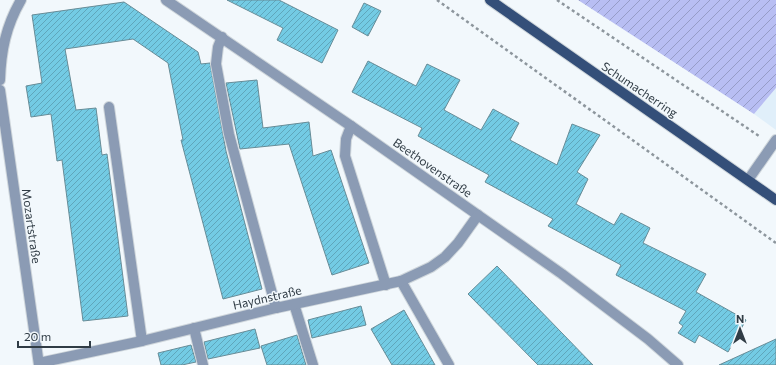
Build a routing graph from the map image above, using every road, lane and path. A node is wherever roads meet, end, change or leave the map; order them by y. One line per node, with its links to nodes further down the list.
1 (21, 0): 7 (street)
2 (166, 0): 6 (street, Beethovenstraße)
3 (437, 0): 15 (path)
4 (490, 0): 12 (main road, Schumacherring)
5 (557, 0): 11 (path)
6 (222, 37): 10 (street, Beethovenstraße); 19 (street)
7 (0, 80)
8 (0, 90): 22 (street, Mozartstraße)
9 (109, 107): 21 (street)
10 (351, 126): 14 (street, Beethovenstraße); 17 (street)
11 (774, 142): 12 (street)
12 (748, 180): 13 (main road, Schumacherring)
13 (776, 200)
14 (478, 215): 16 (street, Haydnstraße); 26 (street, Beethovenstraße)
15 (776, 242)
16 (401, 281): 17 (street, Haydnstraße); 25 (street)
17 (386, 285): 18 (street, Haydnstraße)
18 (294, 304): 19 (street, Haydnstraße); 24 (street)
19 (276, 308): 20 (street, Haydnstraße)
20 (194, 328): 21 (street, Haydnstraße); 23 (street)
21 (142, 341): 22 (street, Haydnstraße)
22 (39, 364)
23 (204, 365)
24 (313, 365)
25 (449, 365)
26 (678, 365)

